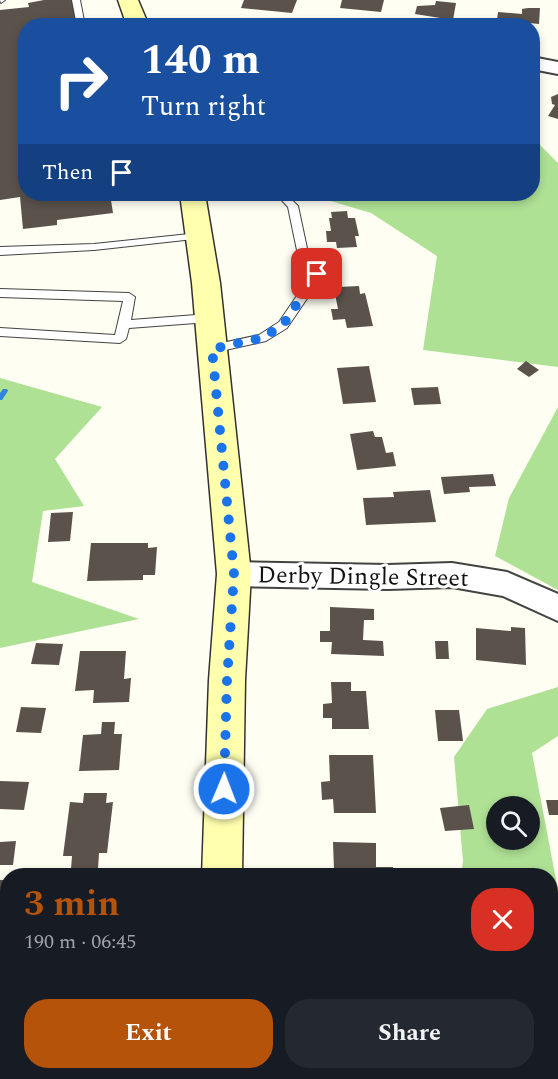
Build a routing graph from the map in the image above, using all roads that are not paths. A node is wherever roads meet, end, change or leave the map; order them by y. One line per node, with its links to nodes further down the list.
1 (76, 0): 3 (lane)
2 (128, 0): 4 (main road)
3 (79, 18)
4 (135, 18)
5 (540, 65): 6 (street)
6 (558, 68)
7 (193, 201): 9 (main road)
8 (288, 201): 14 (lane)
9 (199, 236): 10 (lane); 14 (main road)
10 (0, 251)
11 (0, 292): 12 (lane)
12 (124, 324): 13 (lane); 14 (lane)
13 (0, 332)
14 (211, 333): 15 (main road)
15 (234, 574): 16 (street, Derby Dingle Street); 17 (main road)
16 (558, 608)
17 (222, 868)

